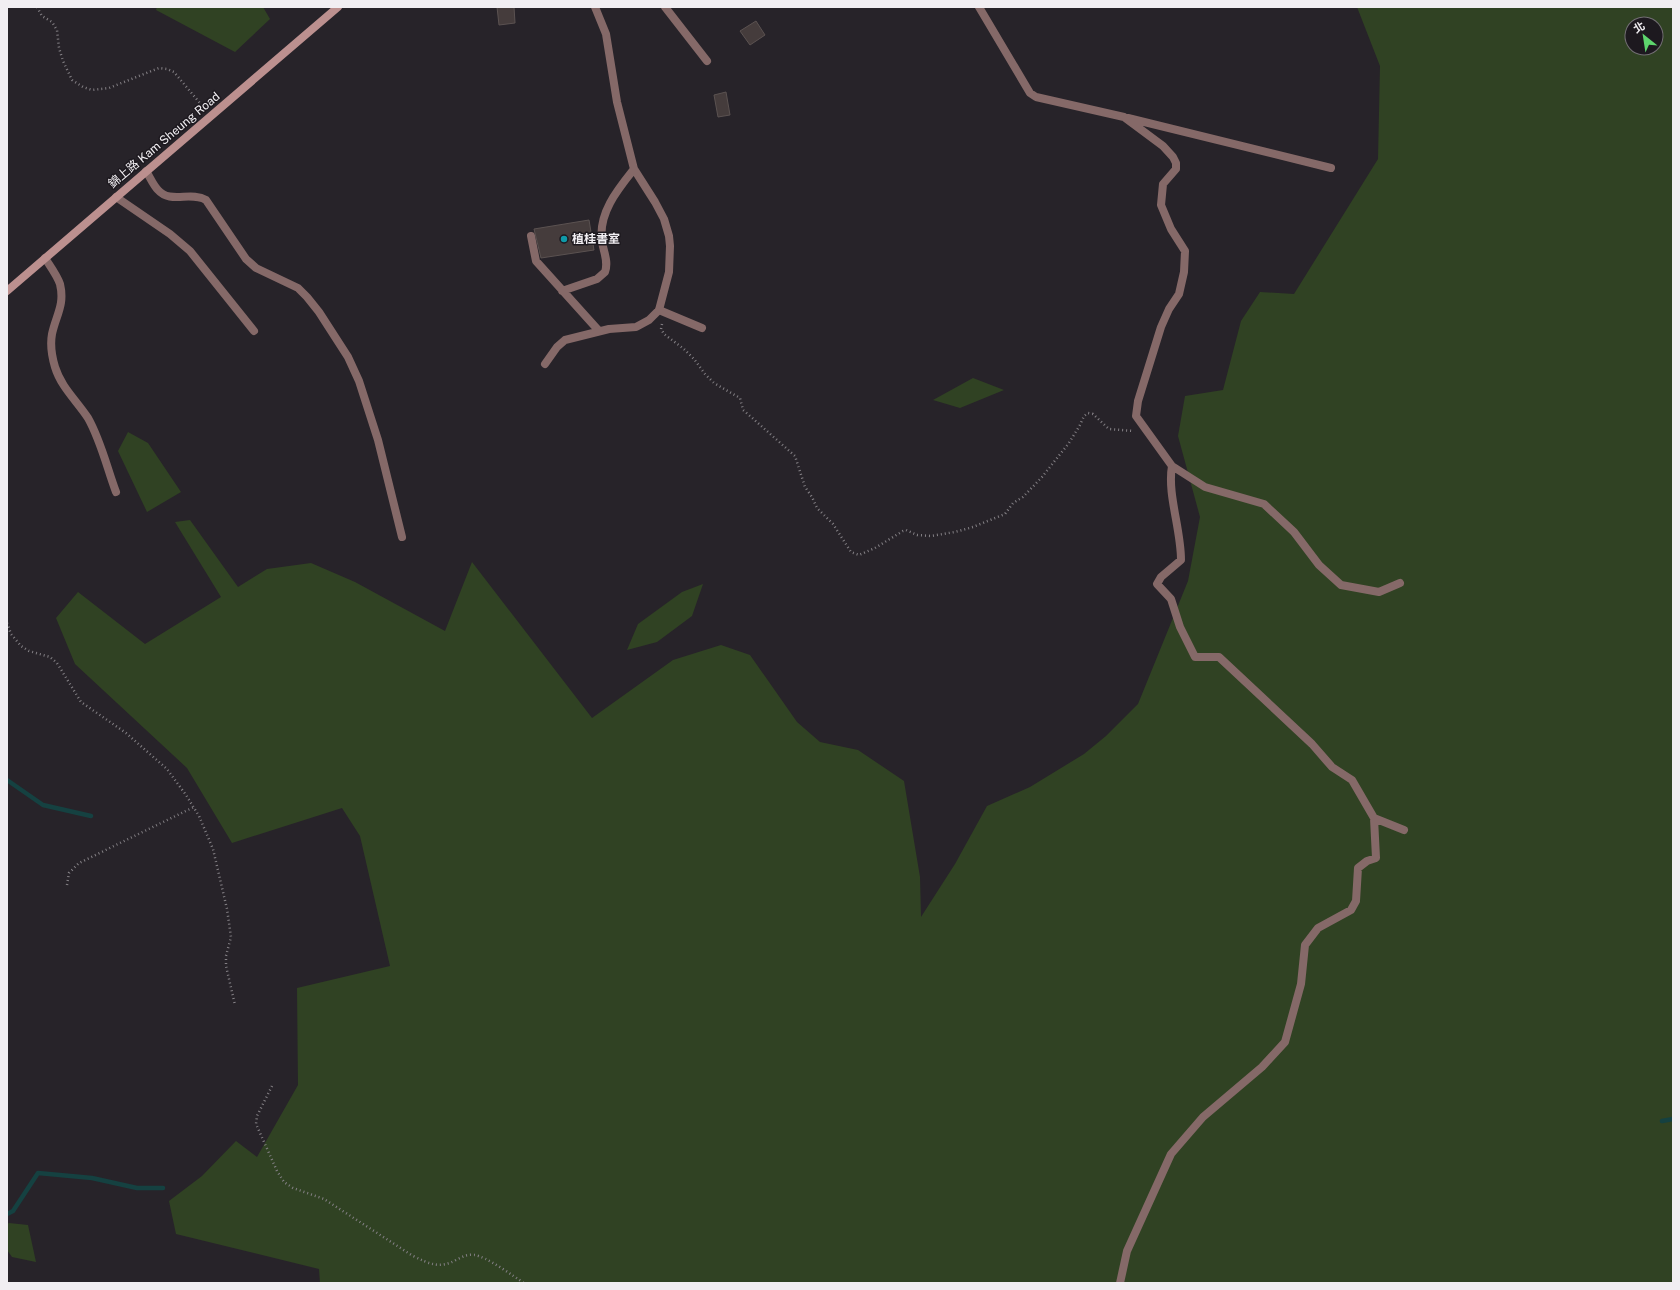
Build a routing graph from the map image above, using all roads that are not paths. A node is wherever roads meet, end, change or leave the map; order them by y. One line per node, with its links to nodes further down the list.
1 (595, 7): 8 (street)
2 (665, 7): 5 (street)
3 (980, 7): 6 (street)
4 (335, 8): 9 (main road, 錦上路 Kam Sheung Road)
5 (707, 61)
6 (1124, 117): 7 (street); 20 (street)
7 (1331, 168)
8 (634, 169): 14 (street); 15 (street)
9 (146, 171): 10 (main road, 錦上路 Kam Sheung Road); 22 (street)
10 (116, 196): 12 (main road, 錦上路 Kam Sheung Road); 18 (street)
11 (530, 236): 14 (street)
12 (45, 258): 13 (main road, 錦上路 Kam Sheung Road); 21 (street)
13 (7, 291)
14 (562, 291): 17 (street)
15 (661, 310): 16 (street); 17 (street)
16 (702, 328)
17 (599, 331): 19 (street)
18 (254, 332)
19 (545, 364)
20 (1172, 466): 23 (street); 24 (street)
21 (116, 492)
22 (402, 537)
23 (1400, 583)
24 (1374, 818): 25 (street); 26 (street)
25 (1404, 830)
26 (1120, 1283)

